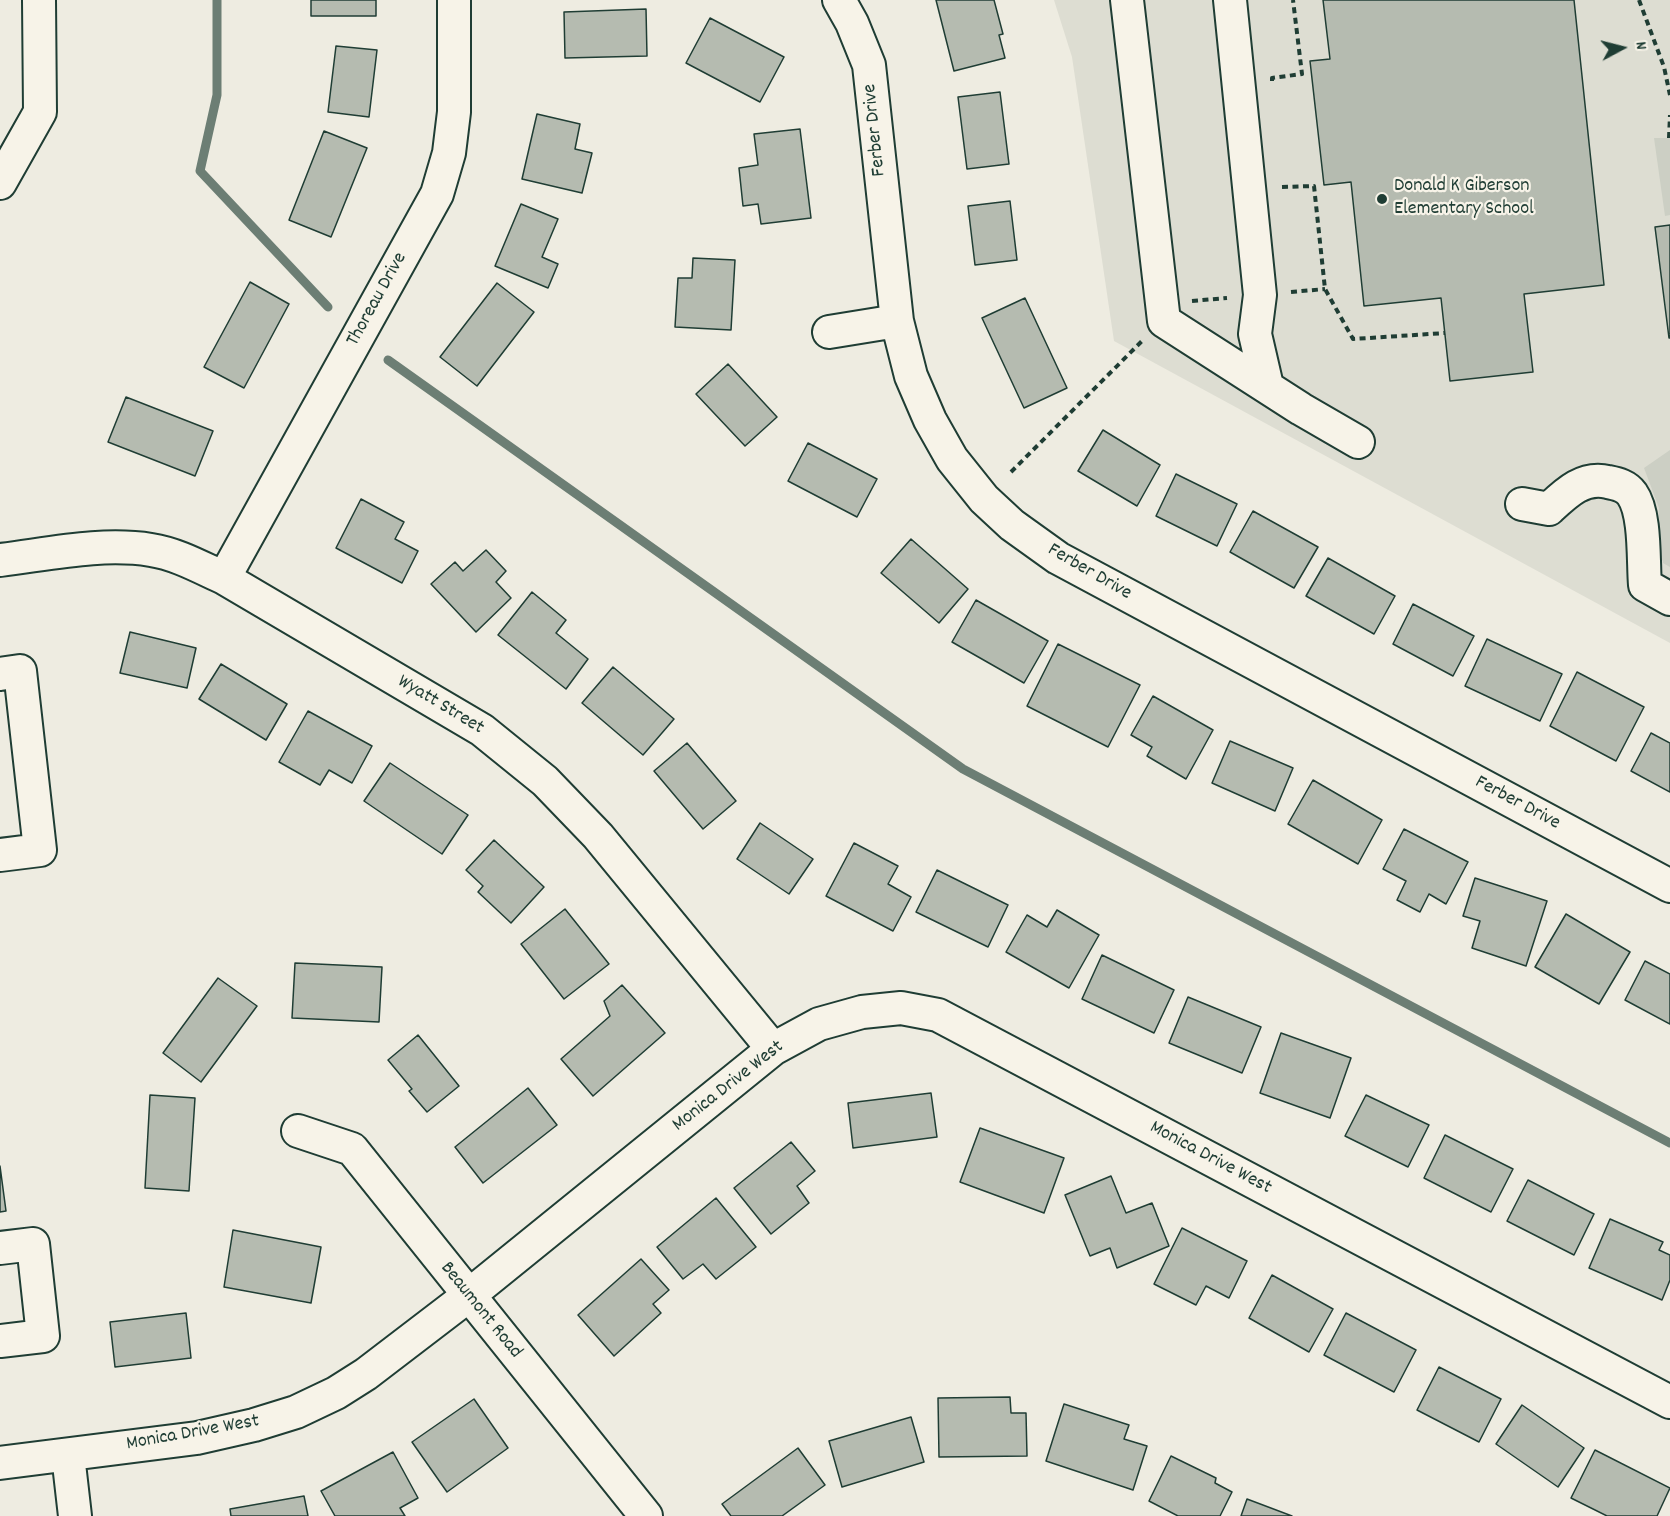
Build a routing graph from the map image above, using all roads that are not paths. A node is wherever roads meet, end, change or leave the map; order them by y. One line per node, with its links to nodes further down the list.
1 (39, 0): 6 (street)
2 (454, 0): 13 (street, Thoreau Drive)
3 (838, 0): 7 (street, Ferber Drive)
4 (1127, 0): 9 (street)
5 (1230, 0): 9 (street)
6 (0, 183)
7 (897, 321): 8 (street); 17 (street, Ferber Drive)
8 (830, 333)
9 (1267, 386): 10 (street)
10 (1358, 442)
11 (1522, 504): 14 (street)
12 (0, 560): 13 (street, Wyatt Street)
13 (224, 578): 18 (street, Wyatt Street)
14 (1670, 599)
15 (0, 674): 16 (street)
16 (0, 855)
17 (1670, 886)
18 (773, 1049): 21 (street, Monica Drive West); 23 (street, Monica Drive West)
19 (298, 1131): 21 (street, Beaumont Road)
20 (0, 1248): 22 (street)
21 (468, 1296): 24 (street, Monica Drive West); 27 (street, Beaumont Road)
22 (0, 1341)
23 (1670, 1402)
24 (68, 1455): 25 (street, Monica Drive West); 26 (street)
25 (0, 1463)
26 (75, 1516)
27 (646, 1516)

